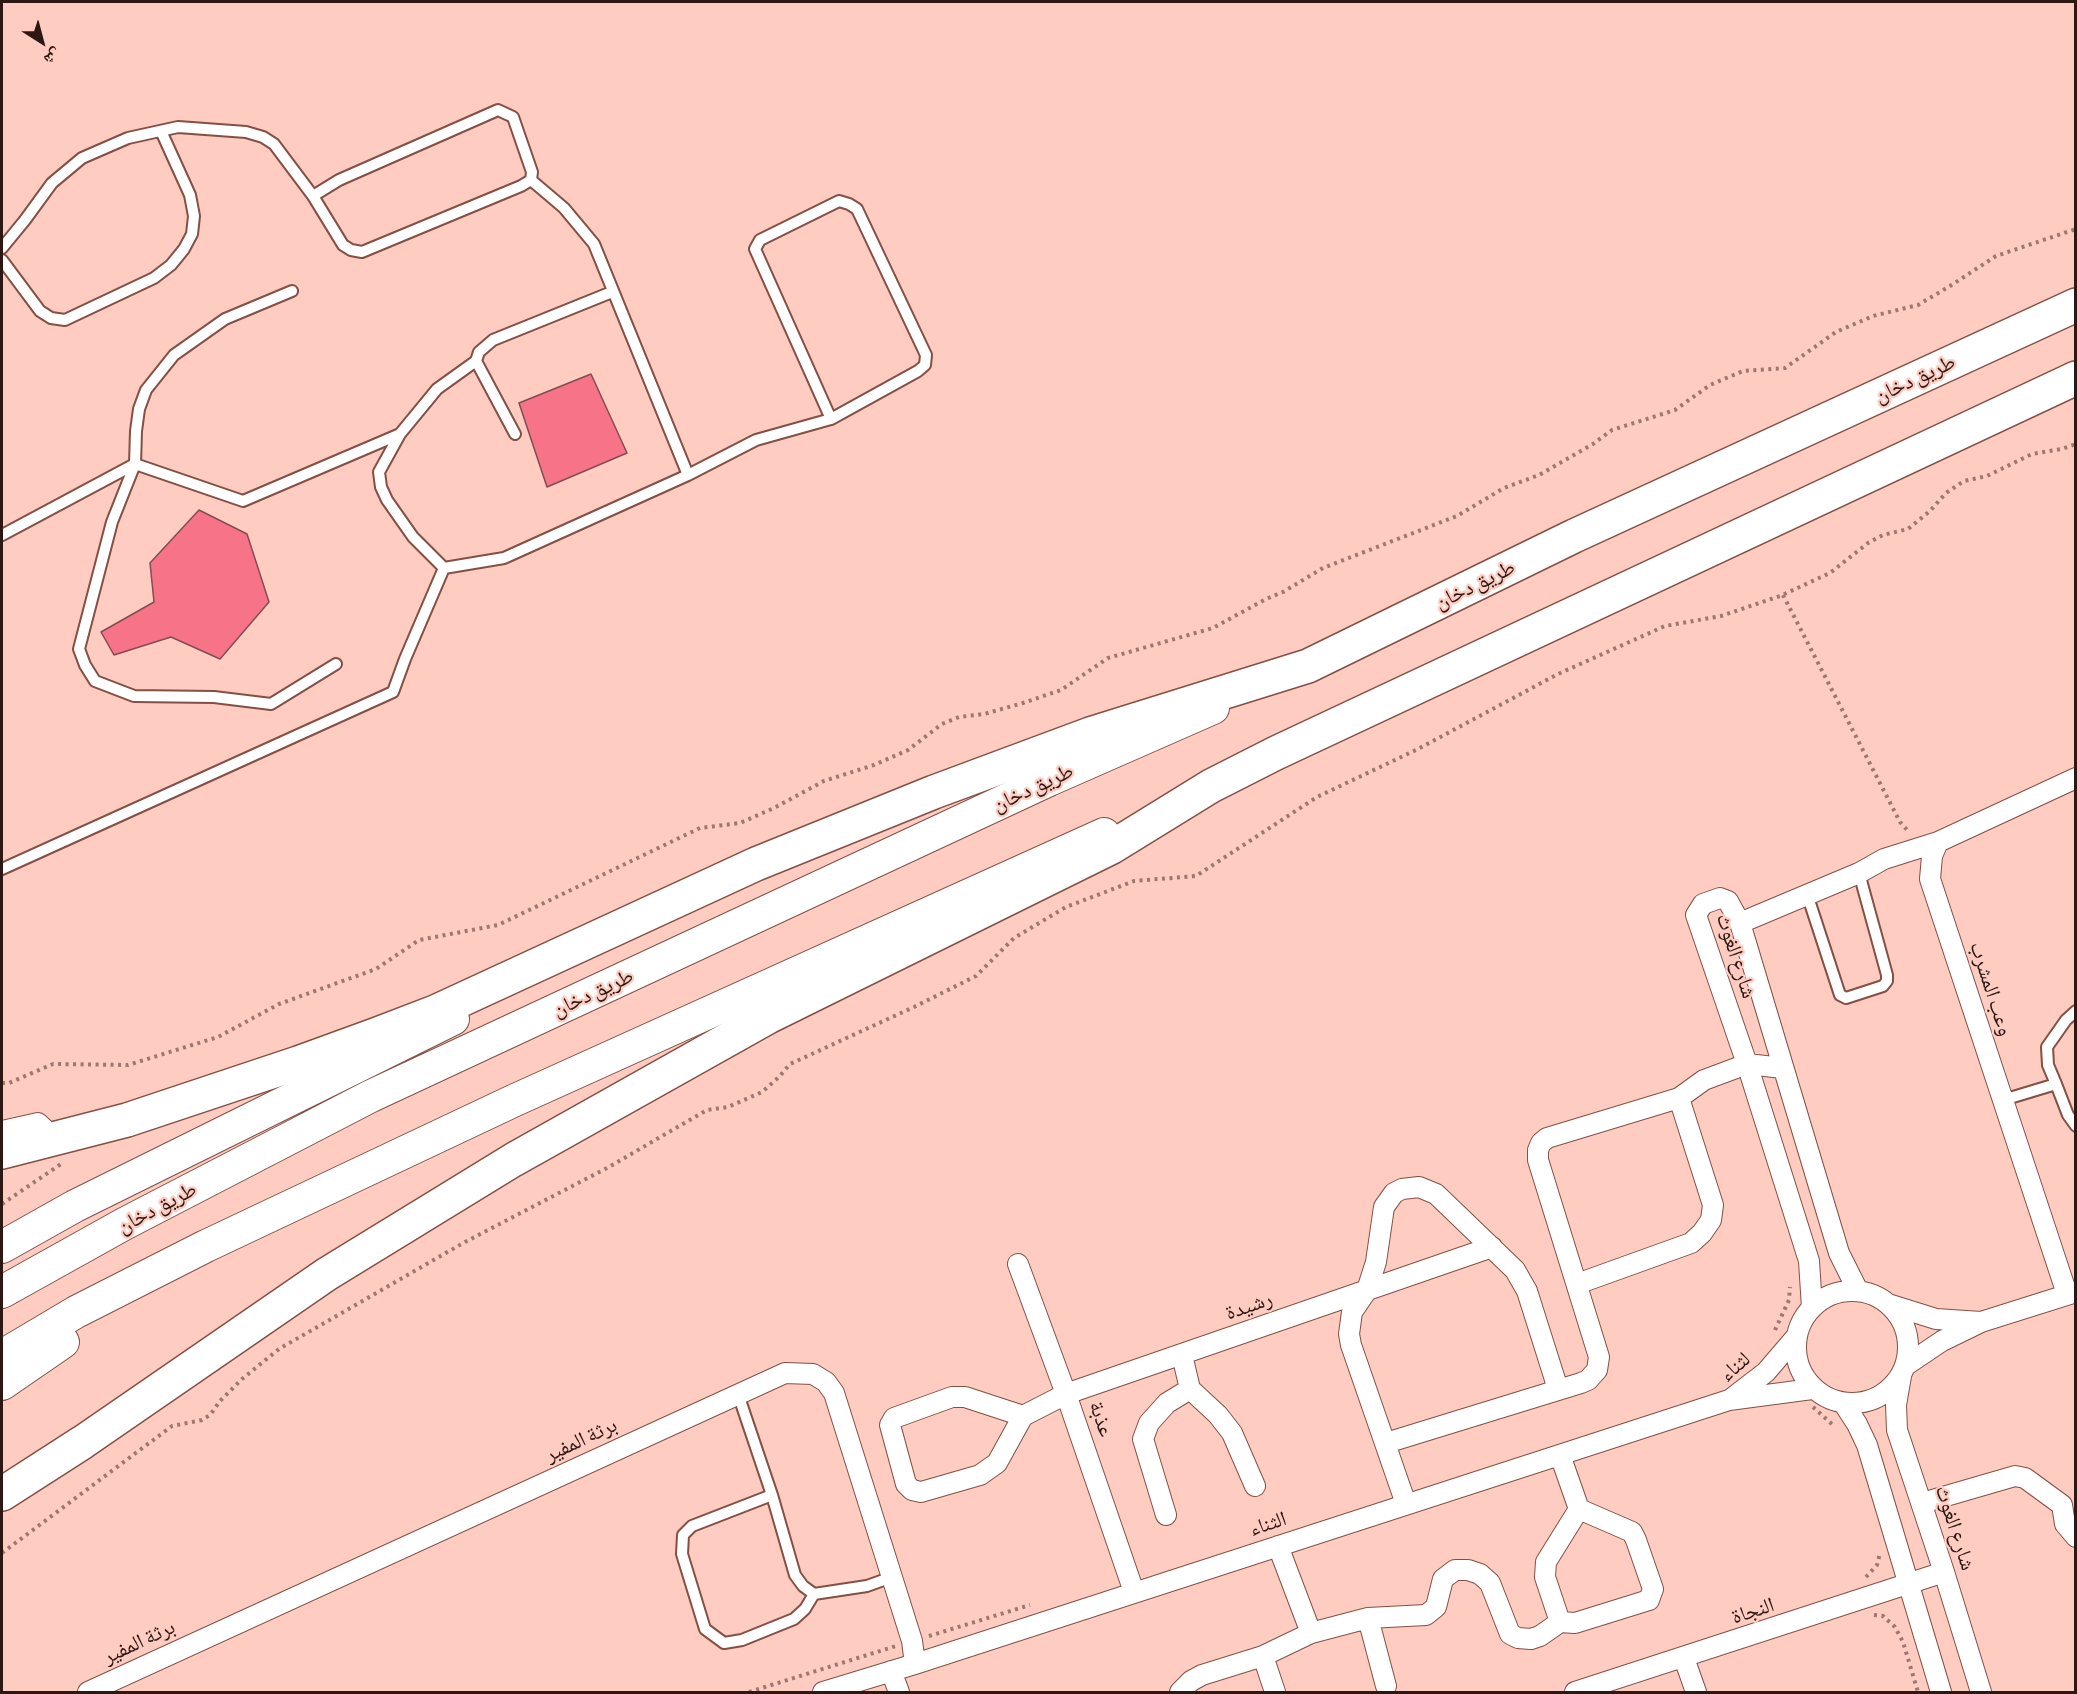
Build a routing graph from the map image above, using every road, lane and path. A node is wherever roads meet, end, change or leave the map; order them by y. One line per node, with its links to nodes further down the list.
1 (161, 131): 3 (lane); 5 (lane); 6 (lane)
2 (531, 180): 3 (lane); 3 (lane); 8 (lane)
3 (313, 196)
4 (2076, 229): 34 (path)
5 (2, 248)
6 (2, 260)
7 (292, 291): 16 (lane)
8 (612, 292): 10 (lane); 17 (lane)
9 (2076, 305): 22 (highway, طريق دخان)
10 (476, 361): 13 (lane); 14 (lane)
11 (2076, 378): 24 (highway)
12 (831, 419): 12 (lane); 17 (lane)
13 (400, 434): 16 (lane); 19 (lane)
14 (515, 434)
15 (2076, 444): 20 (path)
16 (135, 464): 18 (lane); 21 (lane)
17 (688, 475): 19 (lane)
18 (2, 535)
19 (444, 568): 26 (lane)
20 (1783, 595): 25 (path); 83 (path)
21 (336, 664)
22 (1308, 666): 30 (highway); 50 (main road, طريق دخان)
23 (2076, 778): 25 (street)
24 (1211, 786): 42 (main road); 73 (highway)
25 (1938, 842): 27 (street); 37 (street, وعب المشرب)
26 (2, 869)
27 (1859, 873): 28 (street); 28 (lane)
28 (1807, 894): 29 (street)
29 (1740, 923): 32 (street, شارع الغوث); 33 (street, شارع الغوث)
30 (627, 924): 40 (highway); 43 (main road)
31 (2076, 1011): 35 (lane)
32 (1747, 1064): 33 (street); 36 (street); 53 (street, شارع الغوث)
33 (1783, 1068): 49 (street, شارع الغوث)
34 (2, 1083)
35 (2056, 1084): 37 (lane); 38 (lane)
36 (1679, 1098): 46 (street); 46 (street)
37 (2003, 1101): 51 (street, وعب المشرب)
38 (2076, 1126)
39 (2, 1131): 40 (street)
40 (55, 1139): 41 (highway)
41 (2, 1152)
42 (206, 1246): 58 (main road); 60 (main road)
43 (2, 1247)
44 (1492, 1247): 48 (street, رشيدة); 48 (street); 62 (street)
45 (1018, 1264): 64 (street, عذبة)
46 (1577, 1284): 62 (street)
47 (1791, 1285): 55 (path)
48 (1367, 1290): 57 (street, رشيدة); 70 (street)
49 (1858, 1291): 52 (street); 53 (street)
50 (2, 1292)
51 (2071, 1293): 54 (street)
52 (1888, 1304): 54 (street); 59 (street)
53 (1812, 1308): 56 (street)
54 (1981, 1322): 59 (street)
55 (1773, 1336)
56 (1796, 1337): 65 (street); 66 (street, لثناء)
57 (1182, 1354): 61 (street); 64 (street, رشيدة)
58 (2, 1356)
59 (1903, 1371): 67 (street); 75 (street, شارع الغوث)
60 (2, 1384)
61 (1190, 1389): 72 (street); 79 (street)
62 (1558, 1389): 70 (street)
63 (738, 1394): 74 (lane); 85 (street, برثة المفير); 100 (street, برثة المفير)
64 (1066, 1394): 68 (street, رشيدة); 87 (street, عذبة)
65 (1810, 1396): 66 (street, لثناء); 67 (street); 69 (path)
66 (1729, 1400): 71 (street, الثناء)
67 (1844, 1404): 86 (street)
68 (1023, 1416): 68 (street)
69 (1840, 1434)
70 (1386, 1443): 77 (street)
71 (1560, 1455): 77 (street, الثناء); 78 (street)
72 (1255, 1486)
73 (2, 1494)
74 (772, 1495): 88 (lane); 88 (lane)
75 (1922, 1503): 76 (street); 84 (street, شارع الغوث)
76 (2069, 1503): 80 (street)
77 (1406, 1504): 81 (street, الثناء)
78 (1579, 1509): 92 (street); 92 (street)
79 (1166, 1515)
80 (2076, 1537)
81 (1278, 1546): 87 (street, الثناء); 93 (street)
82 (1881, 1547): 90 (path)
83 (2, 1553)
84 (1944, 1572): 86 (street, النجاة); 110 (street, شارع الغوث)
85 (892, 1577): 88 (lane); 94 (street, برثة المفير)
86 (1909, 1584): 90 (street, النجاة); 109 (street)
87 (1134, 1592): 97 (street, الثناء)
88 (814, 1594)
89 (1037, 1602): 94 (path)
90 (1857, 1602): 96 (street, النجاة); 108 (path)
91 (1368, 1618): 92 (street); 93 (street); 99 (street)
92 (1560, 1622)
93 (1311, 1632): 95 (street)
94 (912, 1641): 97 (street, برثة المفير); 101 (path)
95 (1263, 1656): 104 (street); 105 (street)
96 (1684, 1658): 106 (street, النجاة); 107 (street)
97 (915, 1664): 98 (street, الثناء)
98 (891, 1671): 102 (street, الثناء); 103 (street)
99 (1386, 1686)
100 (87, 1692)
101 (749, 1692)
102 (823, 1692)
103 (899, 1692)
104 (1180, 1692)
105 (1275, 1692)
106 (1575, 1692)
107 (1696, 1692)
108 (1918, 1692)
109 (1941, 1692)
110 (1981, 1692)

